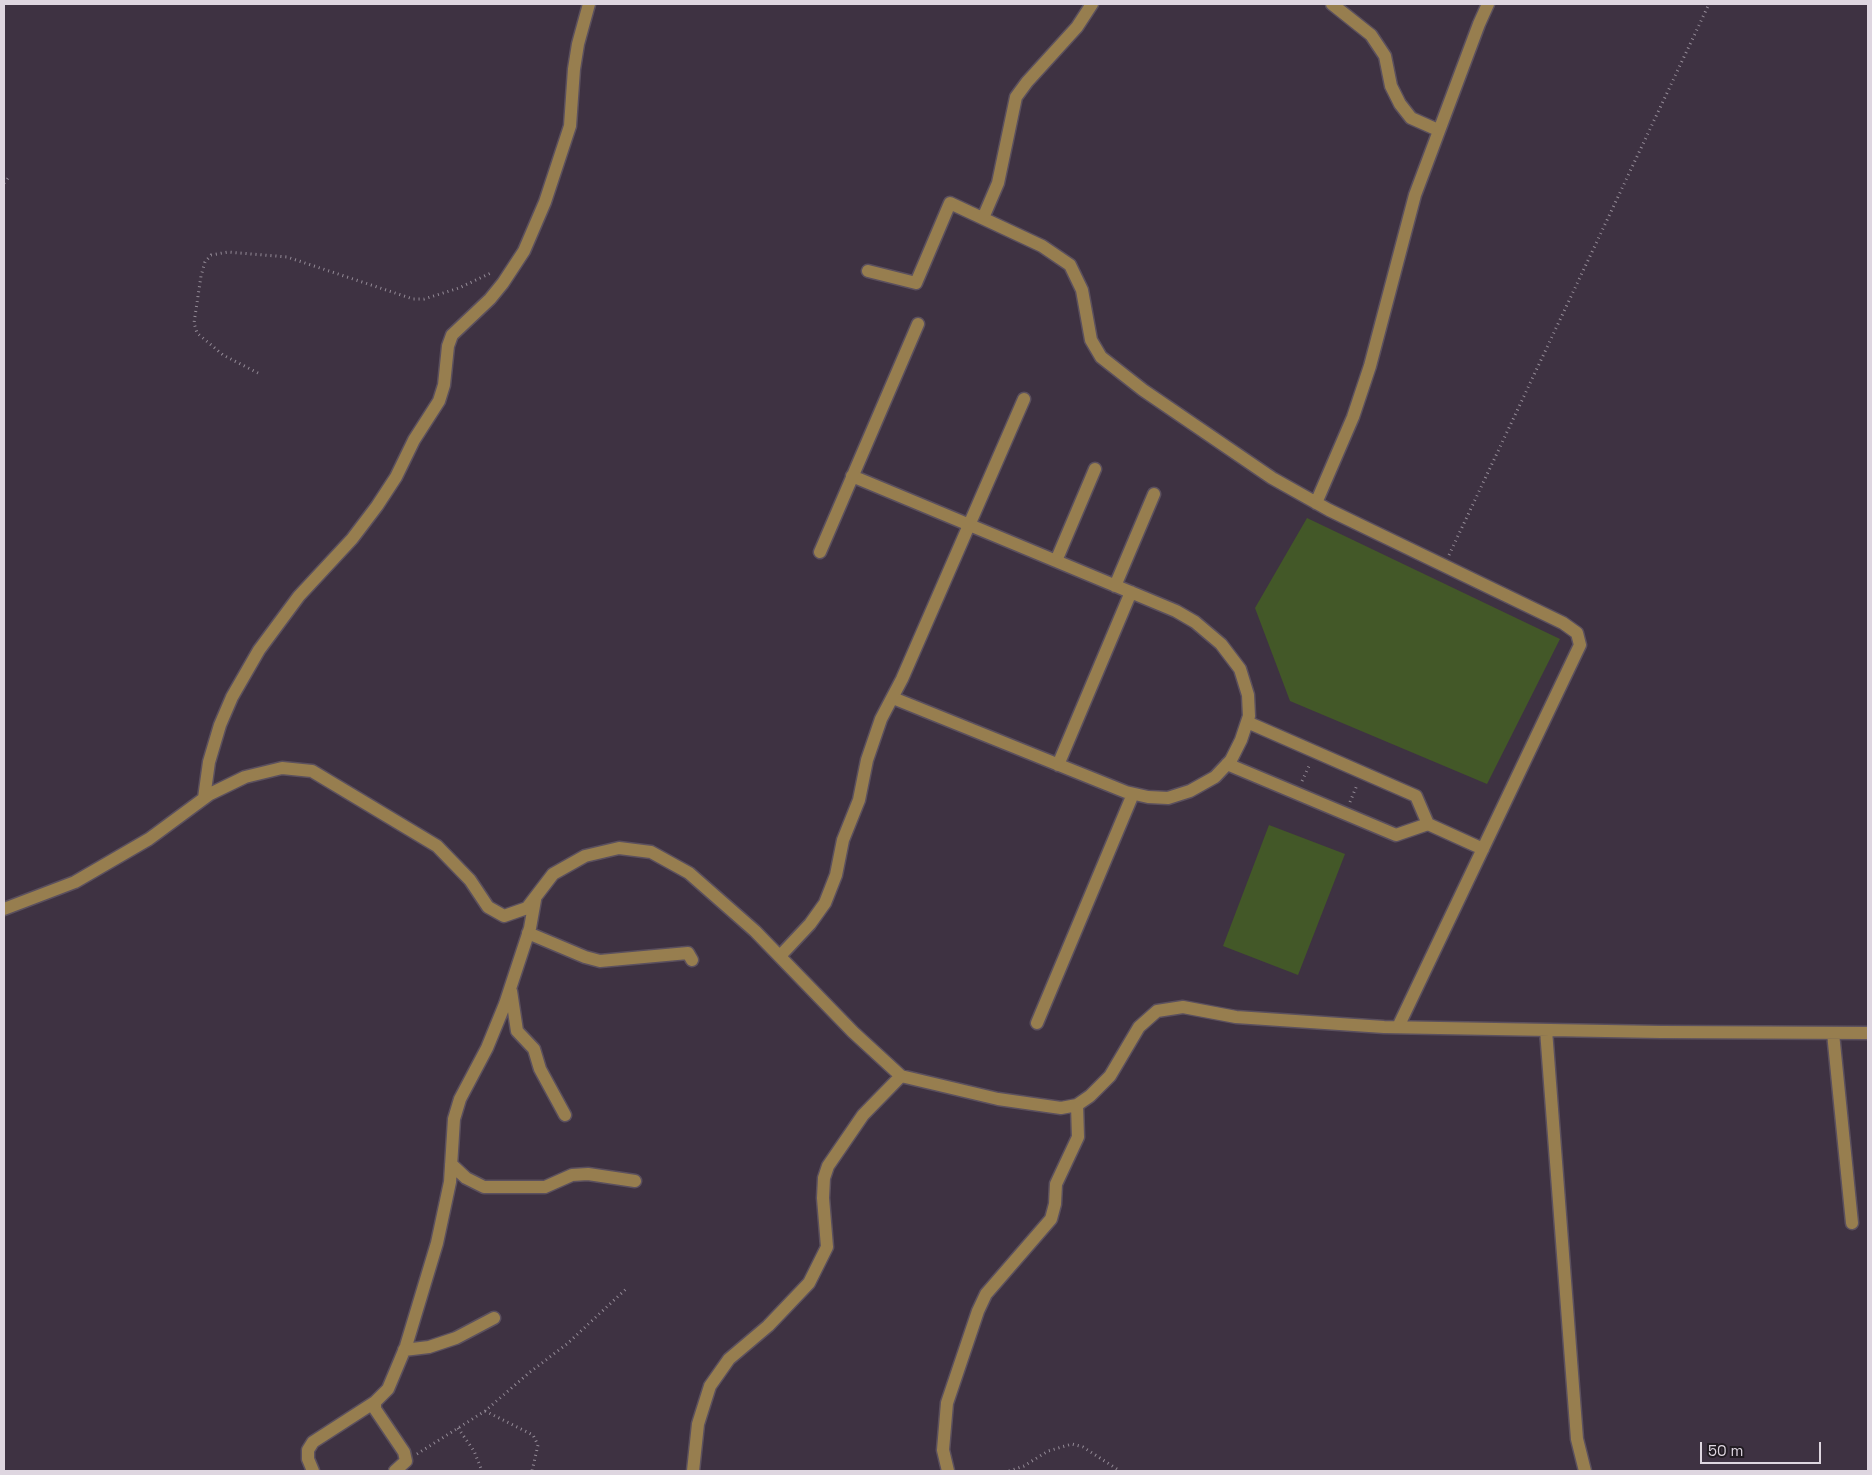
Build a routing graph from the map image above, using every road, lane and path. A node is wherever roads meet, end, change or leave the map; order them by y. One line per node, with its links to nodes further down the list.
1 (589, 4): 10 (street)
2 (1092, 4): 9 (street)
3 (1332, 4): 6 (street)
4 (1488, 4): 6 (street)
5 (1709, 4): 22 (path)
6 (1438, 130): 18 (street)
7 (9, 177): 8 (path)
8 (4, 182)
9 (983, 218): 11 (street); 18 (street)
10 (513, 268): 13 (path); 33 (street)
11 (868, 271)
12 (918, 324): 16 (street)
13 (258, 373)
14 (1024, 399): 19 (street)
15 (1095, 468): 21 (street)
16 (852, 476): 19 (street); 20 (street)
17 (1154, 494): 23 (street)
18 (1316, 503): 22 (street)
19 (969, 525): 21 (street); 25 (street)
20 (820, 552)
21 (1056, 561): 23 (street)
22 (1444, 565): 36 (street)
23 (1115, 586): 24 (street)
24 (1131, 592): 26 (street); 29 (street)
25 (893, 698): 29 (street); 40 (street)
26 (1247, 722): 27 (street); 28 (street)
27 (1315, 752): 30 (street); 32 (path)
28 (1227, 764): 31 (street); 32 (street)
29 (1058, 765): 31 (street)
30 (1362, 772): 34 (path); 35 (street)
31 (1133, 794): 43 (street)
32 (1297, 794): 34 (street)
33 (204, 798): 37 (street); 38 (street)
34 (1345, 814): 35 (street)
35 (1428, 824): 36 (street)
36 (1483, 850): 44 (street)
37 (535, 897): 39 (street); 40 (street)
38 (4, 909)
39 (528, 933): 41 (street); 42 (street)
40 (780, 956): 48 (street)
41 (692, 960)
42 (510, 989): 50 (street); 51 (street)
43 (1037, 1023)
44 (1398, 1027): 45 (street); 49 (street)
45 (1546, 1030): 46 (street); 69 (street)
46 (1834, 1033): 47 (street); 53 (street)
47 (1868, 1033)
48 (902, 1076): 49 (street); 65 (street)
49 (1077, 1105): 66 (street)
50 (565, 1115)
51 (451, 1164): 52 (street); 56 (street)
52 (635, 1181)
53 (1852, 1223)
54 (626, 1289): 58 (path)
55 (494, 1318): 56 (street)
56 (404, 1350): 57 (street)
57 (375, 1402): 60 (street); 61 (street)
58 (485, 1411): 59 (path); 64 (path)
59 (458, 1428): 60 (path); 63 (path)
60 (406, 1461): 62 (street)
61 (313, 1471)
62 (395, 1471)
63 (482, 1471)
64 (532, 1471)
65 (693, 1471)
66 (948, 1471)
67 (1009, 1471): 68 (path)
68 (1120, 1471)
69 (1585, 1471)

